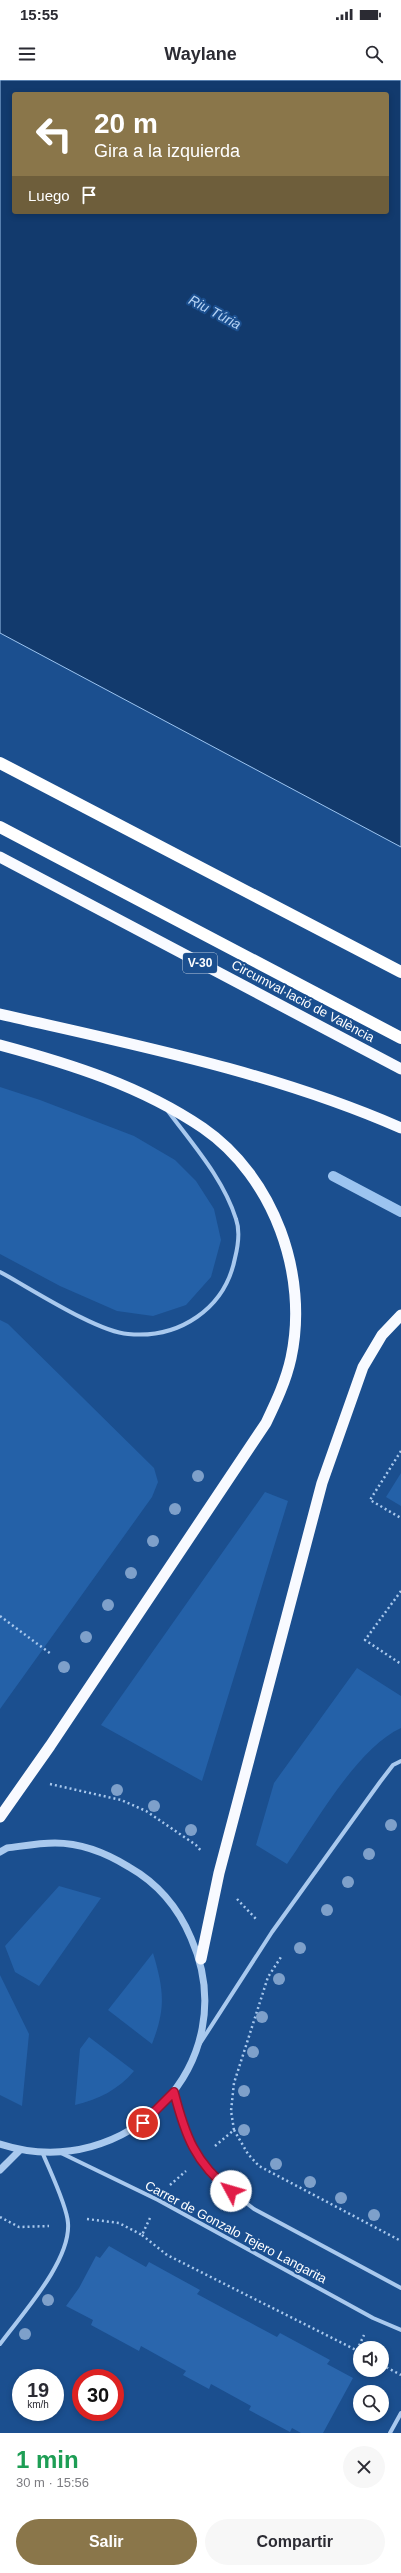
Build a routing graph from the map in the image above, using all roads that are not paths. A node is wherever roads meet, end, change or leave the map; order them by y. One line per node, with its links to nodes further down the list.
1 (0, 764): 4 (highway)
2 (0, 827): 6 (highway)
3 (0, 857): 8 (highway, Circumval·lació de València / V-30)
4 (401, 972)
5 (0, 1014): 10 (highway)
6 (401, 1038)
7 (0, 1045): 9 (highway)
8 (401, 1069)
9 (164, 1106): 11 (street); 14 (highway)
10 (401, 1128)
11 (0, 1272)
12 (401, 1315): 16 (highway)
13 (401, 1760): 17 (street)
14 (0, 1816)
15 (0, 1852): 16 (street)
16 (201, 1959): 17 (street)
17 (198, 2046): 18 (street)
18 (174, 2092): 21 (street); 24 (street)
19 (0, 2144): 20 (street)
20 (20, 2150): 22 (street); 23 (street)
21 (61, 2153): 22 (street); 25 (street, Carrer de Gonzalo Tejero Langarita)
22 (43, 2154): 26 (street)
23 (0, 2170)
24 (401, 2288)
25 (401, 2330)
26 (0, 2344)
27 (401, 2413): 28 (street)
28 (390, 2433)

